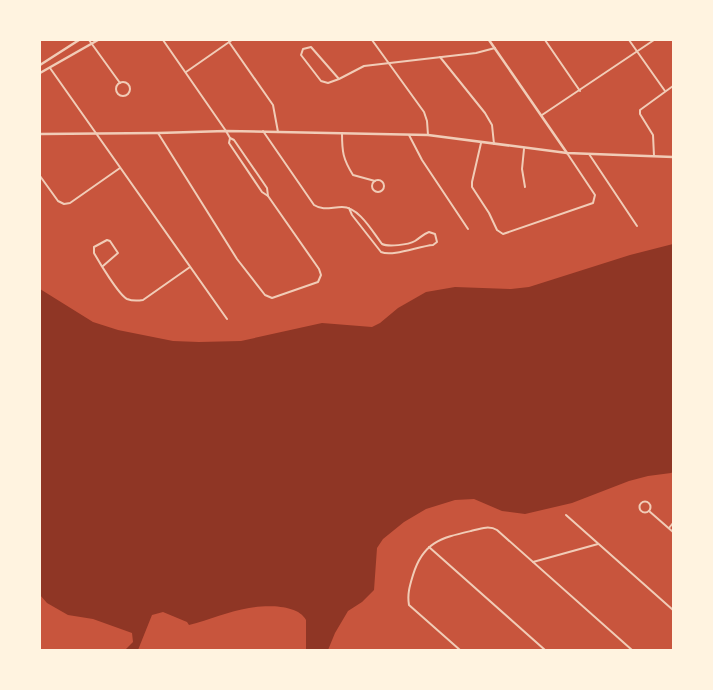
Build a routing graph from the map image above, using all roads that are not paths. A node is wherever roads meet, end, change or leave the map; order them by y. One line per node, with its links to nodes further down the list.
1 (79, 40): 15 (street)
2 (98, 40): 10 (street)
3 (164, 40): 18 (street)
4 (232, 40): 11 (street)
5 (372, 40): 16 (street)
6 (489, 40): 12 (street)
7 (545, 40): 23 (street)
8 (630, 40): 13 (street)
9 (654, 40): 13 (street)
10 (90, 42): 17 (street); 21 (street)
11 (229, 42): 18 (street); 28 (street)
12 (495, 48): 14 (street); 25 (street)
13 (637, 52): 23 (street); 24 (street)
14 (440, 57): 16 (street); 37 (street)
15 (41, 63)
16 (390, 64): 20 (street); 34 (street)
17 (50, 68): 19 (street); 32 (street)
18 (186, 72): 26 (street)
19 (40, 73)
20 (339, 79): 20 (street)
21 (120, 83): 21 (street)
22 (673, 86): 24 (street)
23 (580, 91): 25 (street)
24 (665, 91): 41 (street)
25 (542, 115): 39 (street)
26 (226, 130): 27 (street); 29 (street); 35 (street)
27 (263, 132): 28 (street); 48 (street)
28 (278, 132): 30 (street)
29 (158, 133): 32 (street); 47 (street)
30 (342, 133): 33 (street); 45 (street)
31 (40, 134): 32 (street)
32 (96, 134): 43 (street)
33 (409, 135): 34 (street); 50 (street)
34 (428, 135): 36 (street)
35 (230, 138): 47 (street); 47 (street)
36 (481, 143): 37 (street); 39 (street)
37 (494, 144): 38 (street)
38 (524, 149): 39 (street); 46 (street)
39 (568, 153): 40 (street)
40 (589, 154): 41 (street); 49 (street)
41 (654, 156): 42 (street)
42 (673, 157)
43 (120, 168): 44 (street); 54 (street)
44 (40, 176)
45 (375, 181): 45 (street)
46 (525, 187)
47 (268, 196)
48 (349, 208): 51 (street); 52 (street)
49 (637, 226)
50 (468, 229)
51 (387, 246): 52 (street); 52 (street)
52 (385, 254)
53 (103, 266): 53 (street); 54 (street)
54 (190, 267): 55 (street)
55 (227, 320)
56 (649, 511): 56 (street); 59 (street)
57 (566, 515): 61 (street)
58 (673, 523): 59 (street)
59 (668, 528): 60 (street)
60 (673, 532)
61 (598, 544): 63 (street); 64 (street)
62 (429, 547): 63 (street); 65 (street); 66 (street)
63 (532, 562): 67 (street)
64 (673, 610)
65 (460, 650)
66 (545, 650)
67 (632, 650)

